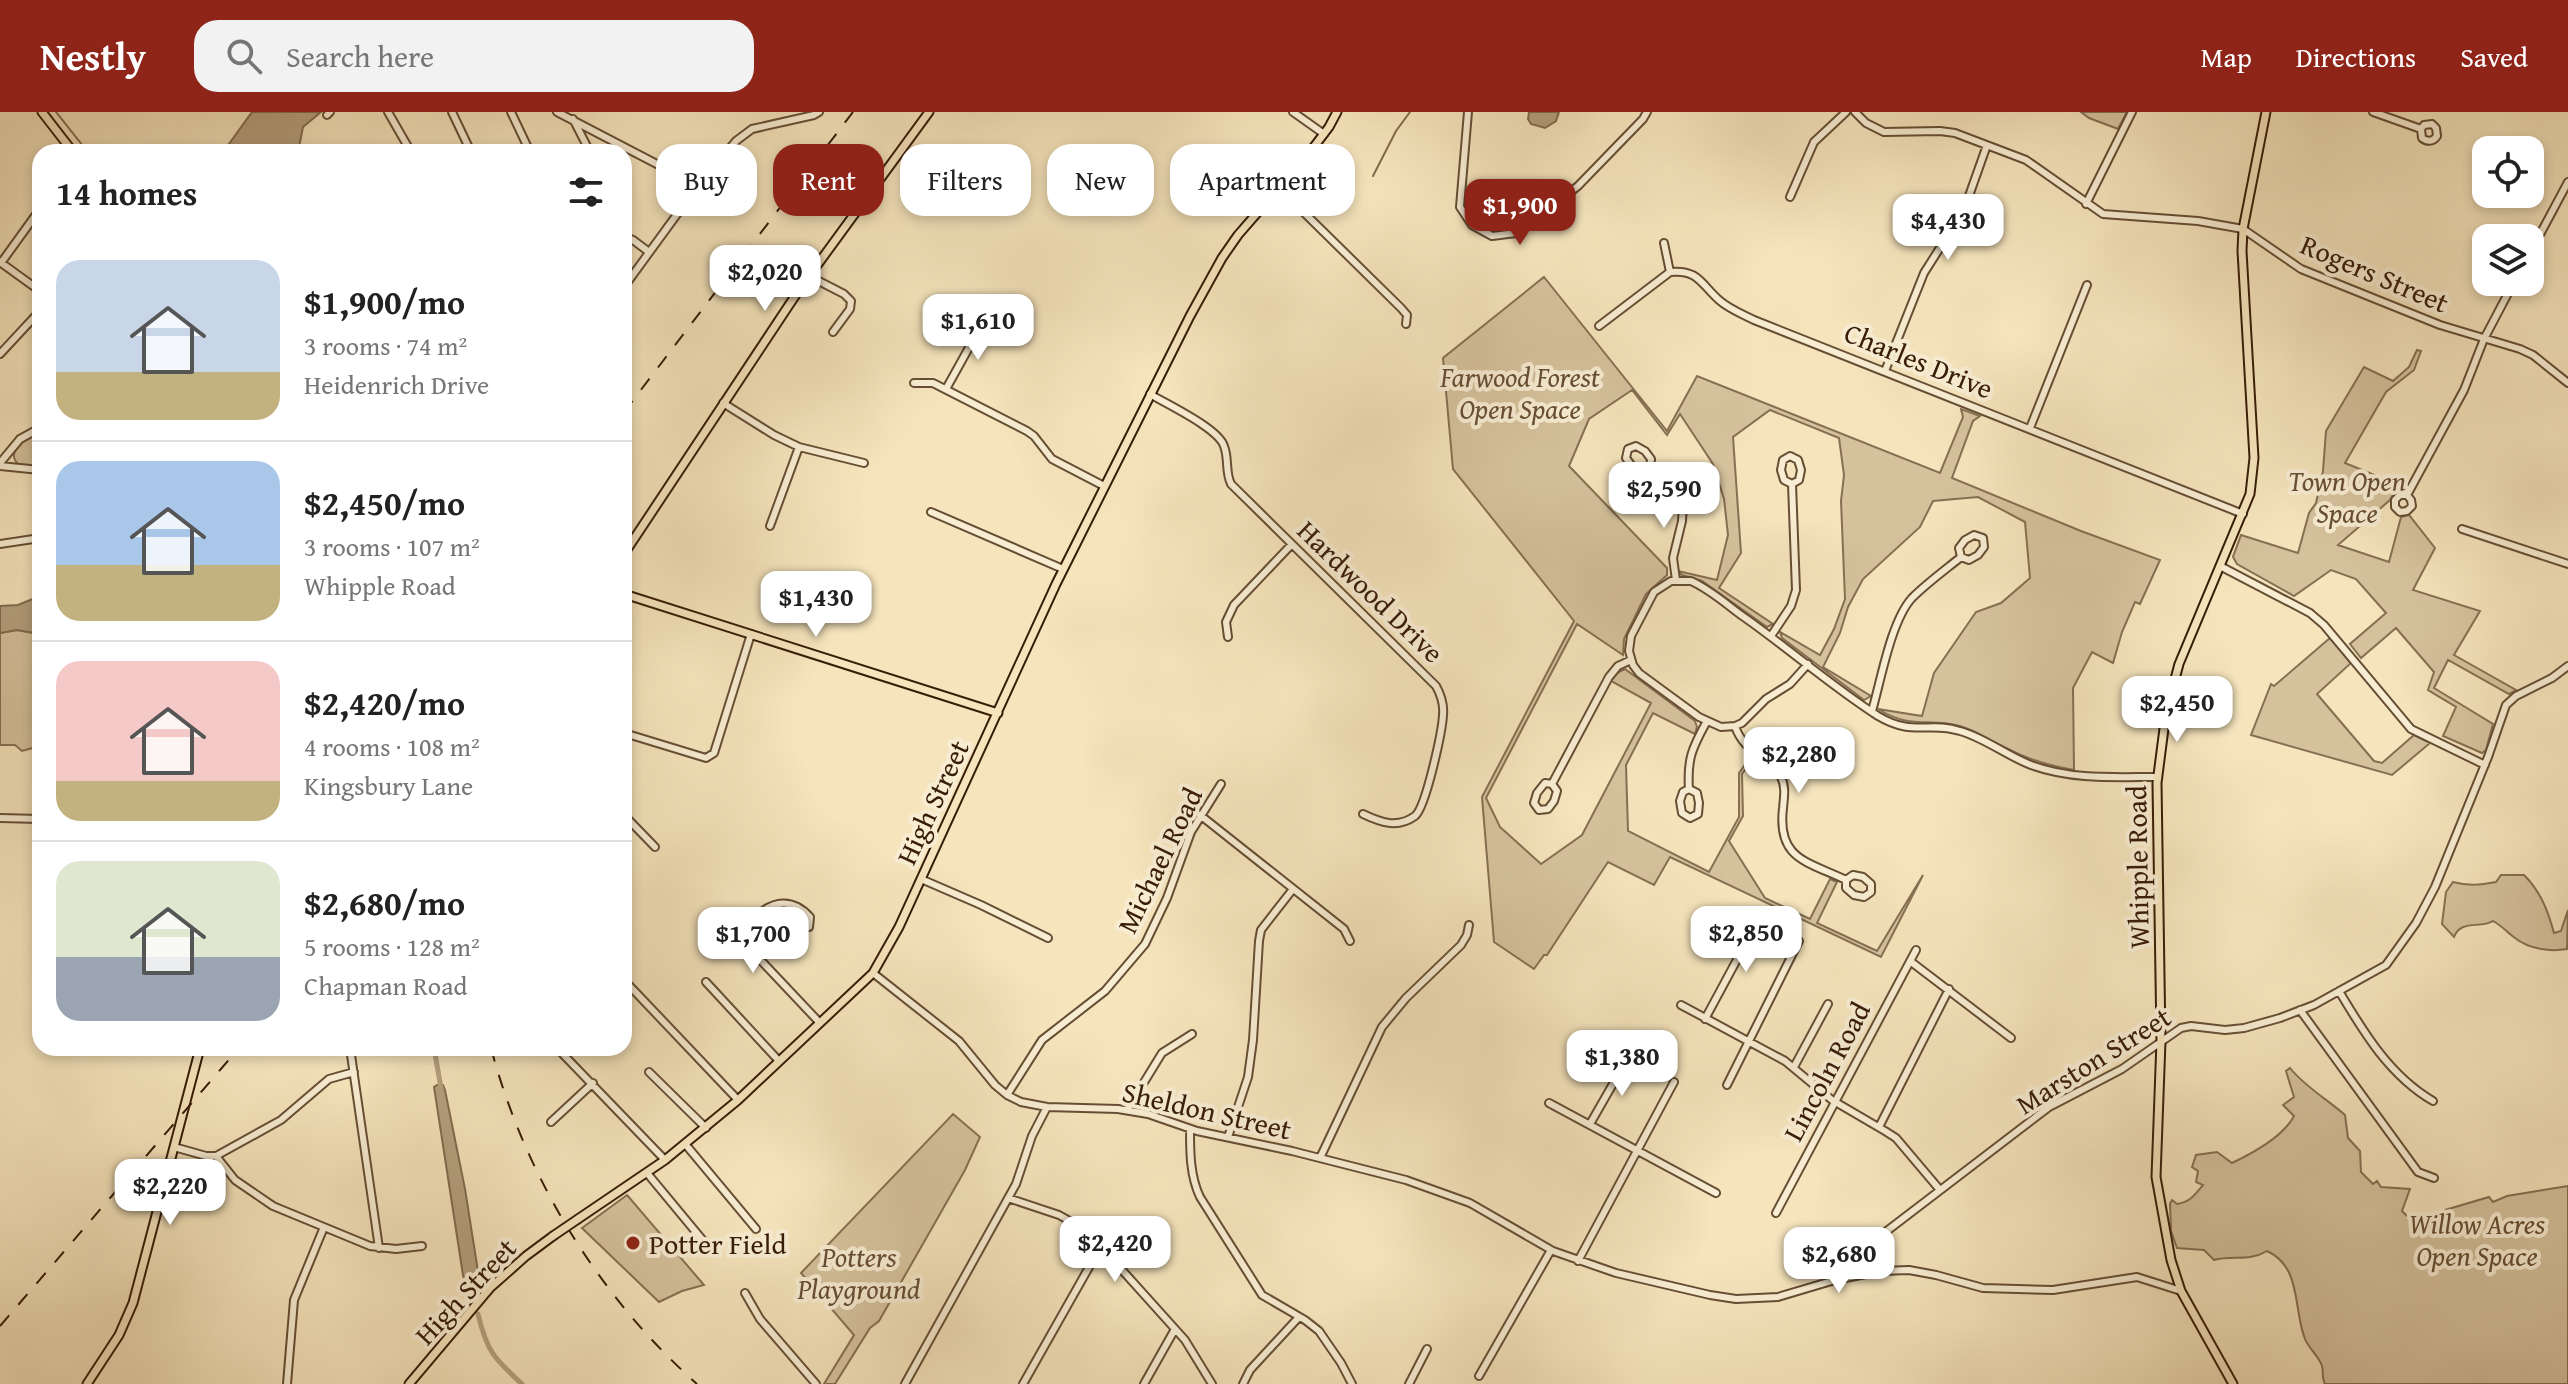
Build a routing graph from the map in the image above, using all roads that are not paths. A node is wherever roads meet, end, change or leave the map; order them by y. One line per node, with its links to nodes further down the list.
1 (42, 112): 20 (main road)
2 (388, 112): 21 (street)
3 (452, 112): 22 (street)
4 (511, 112): 23 (street)
5 (557, 112): 17 (street)
6 (819, 112): 26 (street)
7 (929, 112): 46 (main road)
8 (1293, 112): 19 (street)
9 (1337, 112): 19 (main road, High Street)
10 (1468, 112): 11 (street)
11 (1647, 112)
12 (1846, 112): 32 (street)
13 (1855, 112): 28 (street, Rogers Street)
14 (2132, 112): 33 (street)
15 (2266, 112): 39 (main road, Whipple Road)
16 (2373, 112): 18 (street)
17 (573, 119): 24 (street); 25 (street)
18 (2421, 129)
19 (1324, 134): 27 (main road, High Street)
20 (67, 144)
21 (406, 144)
22 (467, 144)
23 (526, 144)
24 (586, 144)
25 (620, 144)
26 (734, 144)
27 (1316, 144)
28 (1987, 145): 33 (street, Rogers Street); 59 (street)
29 (632, 150): 30 (street)
30 (656, 163)
31 (2568, 182): 38 (street)
32 (1790, 197)
33 (2086, 204): 39 (street, Rogers Street)
34 (676, 216): 42 (street)
35 (1255, 216): 63 (main road, High Street)
36 (1307, 216): 54 (street)
37 (32, 220): 43 (street)
38 (2544, 227)
39 (2243, 229): 57 (street, Rogers Street); 76 (main road, Whipple Road)
40 (632, 240): 42 (street)
41 (1664, 243): 44 (street)
42 (649, 252): 45 (street)
43 (0, 263): 47 (street)
44 (1670, 272): 55 (street); 59 (street, Charles Drive)
45 (632, 276)
46 (809, 276): 56 (street); 64 (main road)
47 (32, 285)
48 (2087, 285): 65 (street)
49 (2507, 296): 57 (street)
50 (995, 314): 62 (street)
51 (32, 320): 52 (street)
52 (28, 324): 53 (street); 58 (street)
53 (32, 324)
54 (1406, 324)
55 (1599, 326)
56 (833, 332)
57 (2484, 339): 61 (street, Rogers Street); 74 (street)
58 (0, 354)
59 (1885, 371): 65 (street, Charles Drive)
60 (914, 383): 62 (street)
61 (2568, 383)
62 (946, 389): 73 (street)
63 (1150, 394): 73 (main road, High Street); 82 (street, Hardwood Drive)
64 (723, 403): 67 (street); 80 (main road)
65 (2030, 428): 76 (street, Charles Drive)
66 (32, 432): 69 (street)
67 (799, 447): 68 (street); 77 (street)
68 (864, 463)
69 (0, 465): 71 (street)
70 (1650, 468): 70 (street); 87 (street)
71 (32, 469)
72 (1792, 484): 72 (street); 90 (street)
73 (1104, 486): 86 (main road, High Street)
74 (2407, 495)
75 (931, 512): 86 (street)
76 (2243, 514): 85 (main road, Whipple Road)
77 (770, 526)
78 (2462, 529): 84 (street)
79 (32, 539): 81 (street)
80 (632, 542)
81 (0, 544)
82 (1292, 544): 91 (street); 105 (street, Hardwood Drive)
83 (1961, 557): 83 (street); 95 (street)
84 (2568, 564)
85 (2220, 566): 100 (street); 101 (main road, Whipple Road)
86 (1063, 569): 96 (main road, High Street)
87 (1676, 580): 90 (street); 92 (street)
88 (632, 597): 89 (main road)
89 (751, 634): 96 (main road); 99 (street)
90 (1771, 636): 93 (street)
91 (1228, 637)
92 (1631, 660): 97 (street); 103 (street)
93 (1808, 664): 95 (street); 98 (street)
94 (2568, 666): 100 (street, Marston Street)
95 (1872, 711): 101 (street)
96 (998, 713): 111 (main road, High Street)
97 (1707, 721): 98 (street); 104 (street)
98 (1735, 726): 112 (street)
99 (632, 735)
100 (2485, 765): 126 (street, Marston Street)
101 (2157, 777): 134 (main road, Whipple Road)
102 (1221, 784): 106 (street, Michael Road)
103 (1552, 784): 103 (street)
104 (1689, 789): 104 (street)
105 (1363, 814)
106 (1200, 815): 113 (street); 147 (street, Michael Road)
107 (0, 818): 108 (street)
108 (32, 819)
109 (632, 823): 110 (street)
110 (655, 847)
111 (921, 879): 117 (street); 122 (main road, High Street)
112 (1846, 880): 112 (street)
113 (1293, 889): 118 (street); 159 (street)
114 (756, 917): 114 (street); 131 (street)
115 (1758, 917): 130 (street)
116 (1469, 925): 164 (street)
117 (1048, 938)
118 (1350, 941)
119 (1799, 941): 135 (street)
120 (1916, 950): 121 (street, Lincoln Road)
121 (1910, 961): 125 (street); 150 (street, Lincoln Road)
122 (873, 973): 131 (main road, High Street); 147 (street)
123 (706, 982): 140 (street)
124 (632, 988): 148 (street)
125 (1949, 989): 133 (street); 156 (street)
126 (2339, 991): 129 (street, Marston Street); 149 (street)
127 (1828, 1004): 141 (street)
128 (1681, 1005): 130 (street)
129 (2300, 1010): 134 (street, Marston Street); 167 (street)
130 (1705, 1019): 135 (street)
131 (819, 1022): 140 (main road, High Street)
132 (1192, 1034): 153 (street)
133 (2011, 1038)
134 (2161, 1041): 168 (street, Marston Street); 181 (main road, Whipple Road)
135 (1750, 1042): 141 (street); 146 (street)
136 (198, 1056): 161 (main road)
137 (351, 1056): 142 (street)
138 (565, 1056): 145 (street)
139 (1629, 1056): 155 (street)
140 (779, 1061): 148 (main road, High Street)
141 (1794, 1067): 150 (street)
142 (354, 1072): 163 (street); 177 (street)
143 (649, 1072): 157 (street)
144 (1674, 1082): 162 (street)
145 (593, 1083): 154 (street); 165 (street)
146 (1727, 1085)
147 (1007, 1095): 152 (street, Sheldon Street)
148 (738, 1100): 157 (main road, High Street)
149 (2433, 1101)
150 (1835, 1102): 156 (street); 171 (street, Lincoln Road)
151 (1549, 1103): 155 (street)
152 (1047, 1107): 153 (street, Sheldon Street); 170 (street)
153 (1127, 1110): 158 (street, Sheldon Street)
154 (551, 1122)
155 (1590, 1124): 162 (street)
156 (1879, 1127): 168 (street)
157 (706, 1128): 160 (main road, High Street)
158 (1190, 1129): 159 (street, Sheldon Street); 183 (street)
159 (1228, 1137): 164 (street, Sheldon Street)
160 (686, 1145): 165 (main road, High Street); 173 (street)
161 (174, 1147): 163 (street); 187 (main road)
162 (1637, 1150): 169 (street); 179 (street)
163 (216, 1156): 172 (street)
164 (1320, 1158): 178 (street, Sheldon Street)
165 (665, 1160): 166 (main road, High Street)
166 (647, 1173): 174 (street); 189 (main road, High Street, bridge)
167 (2434, 1178)
168 (1940, 1190): 180 (street, Marston Street)
169 (1716, 1193)
170 (1008, 1198): 176 (street); 191 (street)
171 (1776, 1213)
172 (324, 1227): 177 (street); 188 (street)
173 (756, 1229)
174 (705, 1243)
175 (422, 1246): 177 (street)
176 (1101, 1246): 184 (street); 192 (street)
177 (379, 1248)
178 (1551, 1250): 179 (street, Sheldon Street); 186 (street)
179 (1578, 1261): 180 (street, Sheldon Street)
180 (1835, 1280): 181 (street, Sheldon Street)
181 (2181, 1291): 198 (main road, Whipple Road)
182 (745, 1293): 190 (street)
183 (1299, 1317): 195 (street); 196 (street)
184 (1175, 1329): 193 (street); 194 (street)
185 (1427, 1349): 197 (street)
186 (1479, 1376)
187 (87, 1384)
188 (287, 1384)
189 (409, 1384)
190 (816, 1384)
191 (905, 1384)
192 (1023, 1384)
193 (1144, 1384)
194 (1212, 1384)
195 (1243, 1384)
196 (1352, 1384)
197 (1409, 1384)
198 (2233, 1384)

